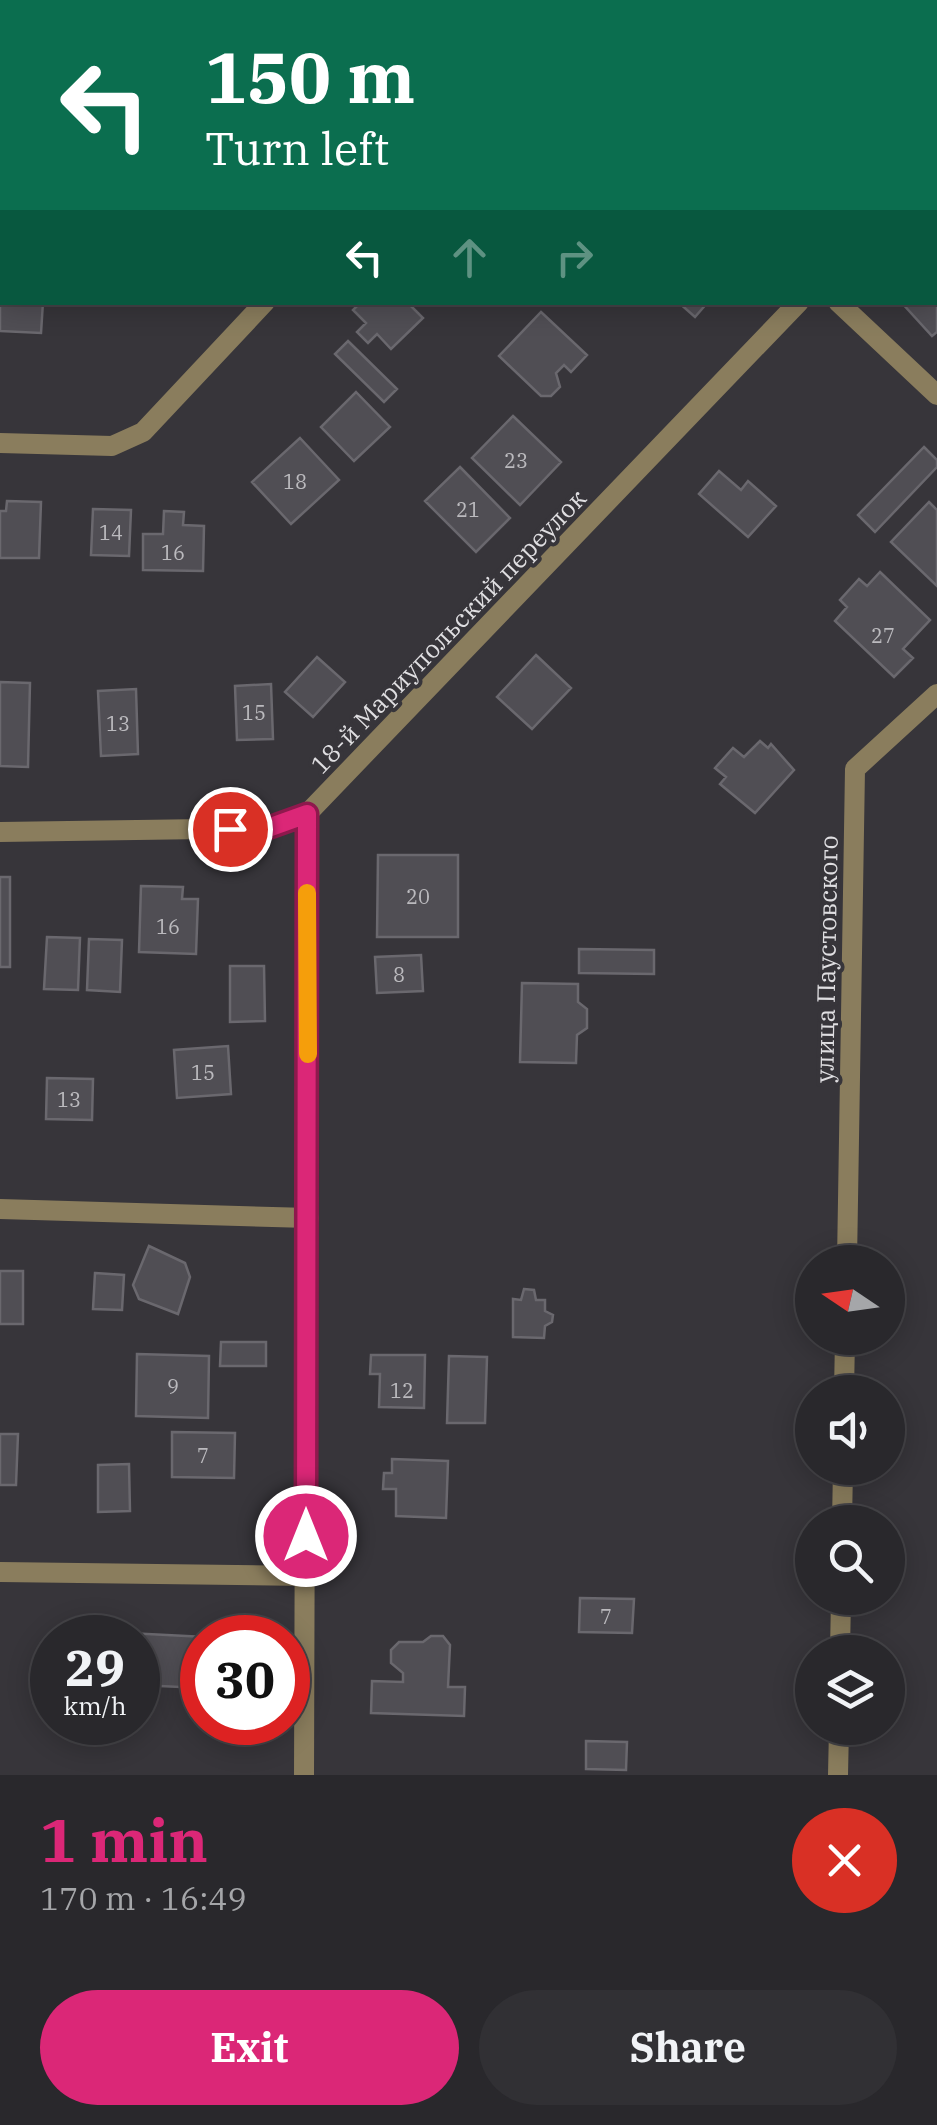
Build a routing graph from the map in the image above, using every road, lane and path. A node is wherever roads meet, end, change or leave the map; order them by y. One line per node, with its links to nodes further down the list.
1 (262, 305): 5 (street)
2 (796, 305): 7 (street, 18-й Мариупольский переулок)
3 (841, 305): 4 (street)
4 (937, 395)
5 (0, 443)
6 (937, 694): 11 (street, улица Паустовского)
7 (307, 814): 8 (street, 18-й Мариупольский переулок); 10 (street)
8 (0, 832)
9 (0, 1209): 10 (street)
10 (309, 1218): 13 (street)
11 (846, 1245)
12 (0, 1572): 13 (street)
13 (306, 1576): 15 (street)
14 (839, 1745): 16 (street)
15 (304, 1775)
16 (838, 1775)

